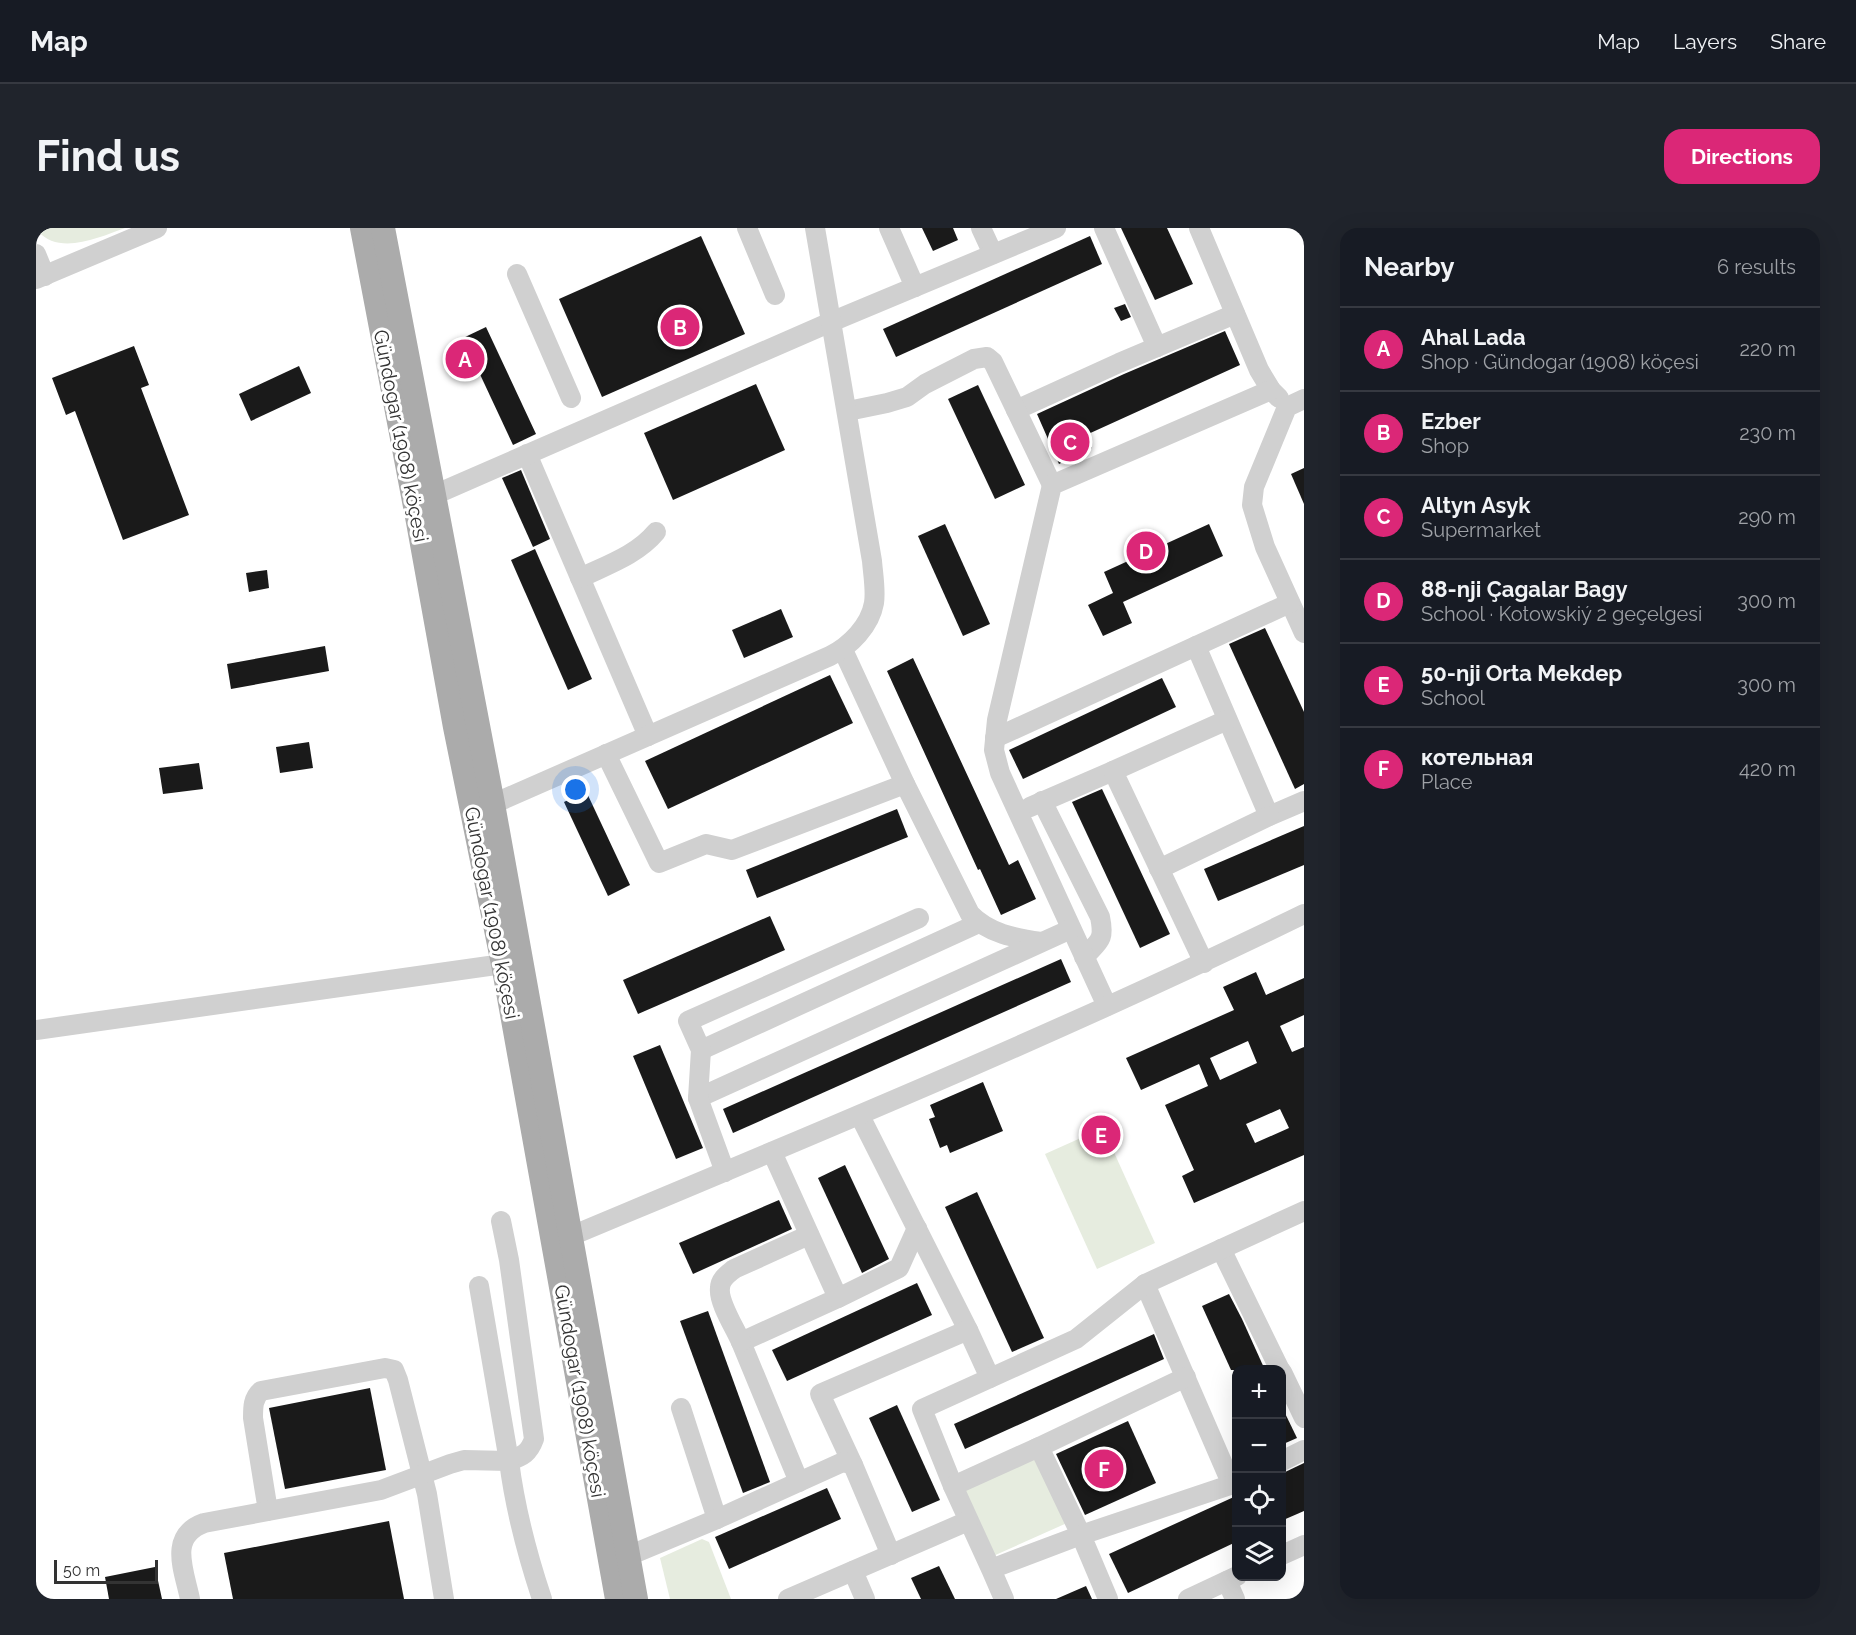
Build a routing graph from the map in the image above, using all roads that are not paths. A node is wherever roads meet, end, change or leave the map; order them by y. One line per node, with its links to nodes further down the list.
1 (157, 228): 14 (street)
2 (362, 228): 42 (main road, Gündogar (1908) köçesi)
3 (384, 228): 27 (main road, Gündogar (1908) köçesi)
4 (747, 228): 16 (street)
5 (815, 228): 18 (street)
6 (889, 228): 15 (street)
7 (981, 228): 12 (street)
8 (1056, 228): 12 (street)
9 (1104, 228): 19 (street)
10 (1199, 228): 17 (street)
11 (36, 254): 14 (street)
12 (993, 254): 15 (street)
13 (517, 274): 21 (street)
14 (40, 278)
15 (915, 286): 18 (street)
16 (775, 295)
17 (1235, 314): 19 (street); 20 (street)
18 (831, 322): 24 (street); 25 (street)
19 (1157, 347): 23 (street)
20 (1271, 390): 22 (street); 26 (street)
21 (571, 398)
22 (1295, 403): 30 (street)
23 (1016, 410): 24 (street); 26 (street)
24 (848, 411): 33 (street)
25 (527, 454): 27 (street); 29 (street)
26 (1052, 485): 36 (street)
27 (434, 495): 42 (main road, Gündogar (1908) köçesi)
28 (656, 532): 29 (street)
29 (580, 578): 35 (street)
30 (1290, 603): 31 (street); 32 (street)
31 (1304, 633)
32 (1196, 646): 34 (street); 36 (street)
33 (843, 650): 35 (street); 39 (street)
34 (1227, 720): 38 (street); 44 (street)
35 (648, 736): 37 (street)
36 (995, 738): 43 (street)
37 (606, 754): 39 (street); 42 (street)
38 (1113, 771): 40 (street); 45 (street)
39 (905, 784): 48 (street)
40 (1042, 801): 43 (street); 51 (street)
41 (1304, 801): 44 (street)
42 (482, 807): 53 (main road, Gündogar (1908) köçesi); 65 (main road, Gündogar (1908) köçesi)
43 (1018, 813): 49 (street)
44 (1269, 816): 45 (street)
45 (1159, 869): 52 (street)
46 (1304, 914): 52 (street)
47 (918, 918): 56 (street)
48 (979, 923): 50 (street); 56 (street)
49 (1071, 929): 50 (street); 51 (street)
50 (1041, 942): 57 (street)
51 (1084, 957): 54 (street)
52 (1204, 963): 54 (street)
53 (503, 964): 55 (street); 65 (main road, Gündogar (1908) köçesi)
54 (1107, 1006): 58 (street)
55 (36, 1030)
56 (701, 1050): 57 (street)
57 (698, 1098): 60 (street)
58 (860, 1116): 59 (street); 63 (street)
59 (772, 1152): 60 (street); 64 (street)
60 (725, 1172): 65 (street)
61 (1304, 1211): 66 (street)
62 (501, 1221): 81 (street)
63 (917, 1228): 69 (street); 70 (street)
64 (809, 1235): 69 (street); 71 (street)
65 (562, 1238): 95 (main road, Gündogar (1908) köçesi); 103 (main road, Gündogar (1908) köçesi)
66 (1221, 1249): 67 (street); 72 (street)
67 (1145, 1284): 73 (street); 74 (street)
68 (479, 1286): 81 (street)
69 (838, 1298): 71 (street)
70 (968, 1330): 74 (street); 82 (street)
71 (741, 1342): 85 (street)
72 (1278, 1365)
73 (1186, 1377): 78 (street); 84 (street)
74 (990, 1378): 87 (street)
75 (1286, 1381): 77 (street)
76 (681, 1408): 89 (street)
77 (1304, 1418)
78 (1035, 1449): 87 (street); 91 (street)
79 (1304, 1450): 80 (street)
80 (1286, 1459)
81 (509, 1461): 83 (street); 102 (street)
82 (853, 1465): 85 (street); 94 (street)
83 (422, 1474): 88 (street); 88 (street); 101 (street)
84 (1232, 1480)
85 (799, 1482): 89 (street)
86 (1232, 1485): 91 (street)
87 (953, 1486): 90 (street)
88 (268, 1511): 100 (street)
89 (717, 1519): 95 (street)
90 (968, 1521): 94 (street); 96 (street)
91 (1081, 1535): 96 (street); 108 (street)
92 (1304, 1545): 93 (street)
93 (1286, 1554)
94 (891, 1555): 97 (street)
95 (628, 1556): 104 (main road, Gündogar (1908) köçesi)
96 (991, 1569): 107 (street)
97 (853, 1571): 105 (street); 106 (street)
98 (1232, 1579): 109 (street)
99 (1232, 1581): 110 (street)
100 (190, 1599)
101 (444, 1599)
102 (542, 1599)
103 (617, 1599)
104 (636, 1599)
105 (788, 1599)
106 (865, 1599)
107 (1004, 1599)
108 (1108, 1599)
109 (1188, 1599)
110 (1235, 1599)

